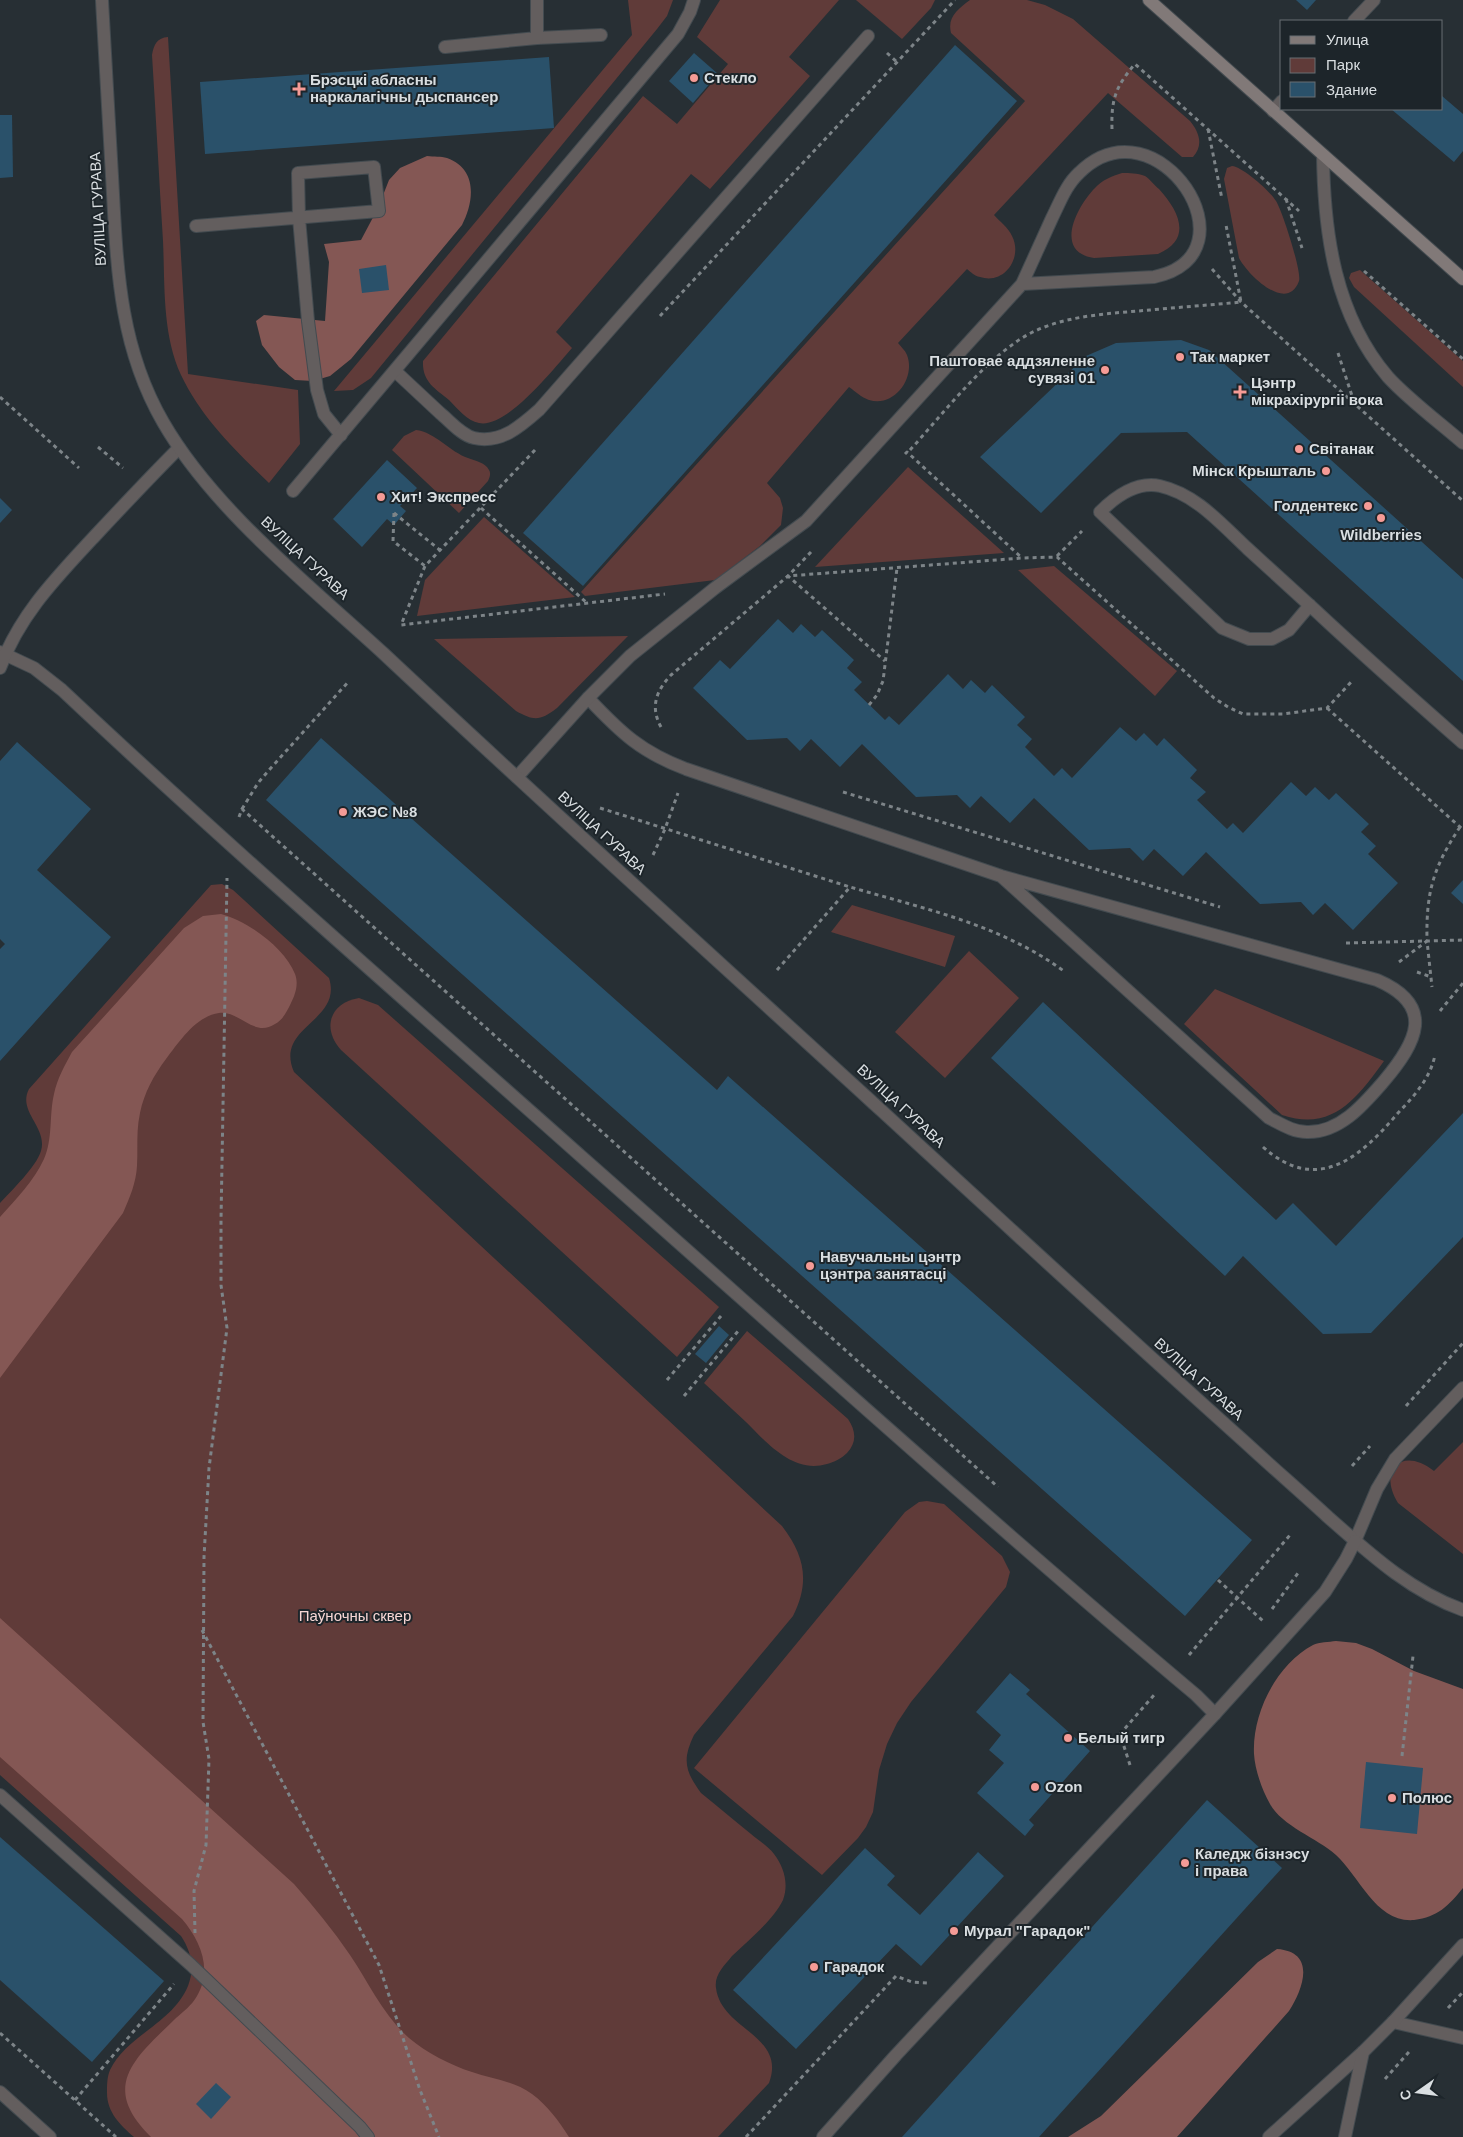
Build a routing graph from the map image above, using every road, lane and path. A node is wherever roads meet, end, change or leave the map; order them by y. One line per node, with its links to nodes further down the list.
1 (102, 0): 29 (street, ВУЛІЦА ГУРАВА)
2 (537, 0): 10 (street)
3 (694, 0): 24 (street)
4 (955, 0): 23 (path)
5 (1149, 0): 13 (main road)
6 (1374, 0): 7 (street)
7 (1355, 20)
8 (601, 35): 10 (street)
9 (868, 36): 24 (street)
10 (537, 38): 11 (street)
11 (445, 47)
12 (1135, 64): 15 (path)
13 (1277, 106)
14 (1281, 110): 16 (main road)
15 (1112, 154): 19 (street); 21 (street)
16 (1323, 155): 20 (main road); 27 (street)
17 (299, 218): 17 (street); 18 (street); 26 (street)
18 (196, 226)
19 (1195, 250): 21 (street); 22 (path)
20 (1463, 279)
21 (1022, 284): 54 (street)
22 (1241, 302): 31 (path); 36 (path)
23 (658, 318)
24 (395, 371): 26 (street)
25 (0, 397): 33 (path)
26 (340, 435): 35 (street)
27 (1463, 443)
28 (98, 447): 34 (path)
29 (179, 448): 34 (street); 60 (street, ВУЛІЦА ГУРАВА)
30 (536, 449): 37 (path)
31 (907, 452): 32 (path); 42 (path)
32 (901, 459)
33 (79, 468)
34 (143, 484): 49 (street)
35 (293, 492)
36 (1463, 501)
37 (481, 508): 40 (path); 47 (path)
38 (1100, 512): 41 (path); 48 (street); 48 (street)
39 (815, 548): 45 (path)
40 (441, 551): 43 (path); 43 (path)
41 (1057, 557): 42 (path); 56 (path)
42 (1022, 558): 44 (path)
43 (425, 566): 47 (path)
44 (897, 568): 45 (path); 50 (path)
45 (788, 576): 50 (path); 57 (path)
46 (666, 594): 47 (path)
47 (588, 603)
48 (1310, 605): 51 (street)
49 (3, 653): 52 (street); 67 (street)
50 (885, 661): 55 (path)
51 (1370, 661): 56 (path); 58 (street)
52 (0, 668)
53 (349, 681): 63 (path)
54 (588, 698): 59 (street); 60 (street)
55 (869, 705)
56 (1327, 708): 65 (path)
57 (665, 733)
58 (1463, 743)
59 (686, 769): 66 (path); 69 (street)
60 (517, 777): 84 (street, ВУЛІЦА ГУРАВА)
61 (842, 792): 71 (path)
62 (600, 808): 66 (path)
63 (242, 809): 67 (path); 82 (path)
64 (1463, 823): 65 (path)
65 (1460, 826): 73 (path)
66 (665, 829): 68 (path); 70 (path)
67 (228, 842): 77 (street); 91 (path)
68 (653, 856)
69 (1001, 876): 75 (street); 75 (street)
70 (850, 887)
71 (1224, 908)
72 (1463, 940): 73 (path)
73 (1427, 941): 74 (path); 75 (path); 76 (path)
74 (1336, 943)
75 (1377, 980)
76 (1432, 994)
77 (738, 1295): 78 (street); 79 (path)
78 (755, 1310): 81 (path); 94 (street)
79 (667, 1380)
80 (1463, 1388): 84 (street)
81 (684, 1396)
82 (1002, 1491)
83 (1290, 1535): 87 (path)
84 (1355, 1541): 88 (street, ВУЛІЦА ГУРАВА); 95 (street)
85 (1298, 1573): 89 (path)
86 (1218, 1580): 87 (path)
87 (1238, 1597): 89 (path); 93 (path)
88 (1463, 1610)
89 (1263, 1621): 90 (path)
90 (1256, 1628)
91 (202, 1630): 100 (path); 114 (path)
92 (1413, 1656): 96 (path)
93 (1192, 1663)
94 (1172, 1674): 95 (street); 97 (path)
95 (1215, 1714): 116 (street)
96 (1402, 1756)
97 (1131, 1766)
98 (0, 1795): 100 (street)
99 (1463, 1945): 103 (street)
100 (191, 1965): 110 (path); 113 (street)
101 (930, 1983): 115 (path)
102 (1463, 1992): 104 (path)
103 (1393, 2022): 104 (street); 107 (street)
104 (1429, 2030): 106 (street); 108 (path)
105 (0, 2033): 110 (path)
106 (1463, 2038)
107 (1363, 2052): 117 (street); 118 (street)
108 (1384, 2080)
109 (0, 2092): 111 (street)
110 (75, 2100): 112 (path)
111 (50, 2137)
112 (116, 2137)
113 (368, 2137)
114 (439, 2137)
115 (746, 2137)
116 (823, 2137)
117 (1270, 2137)
118 (1345, 2137)

